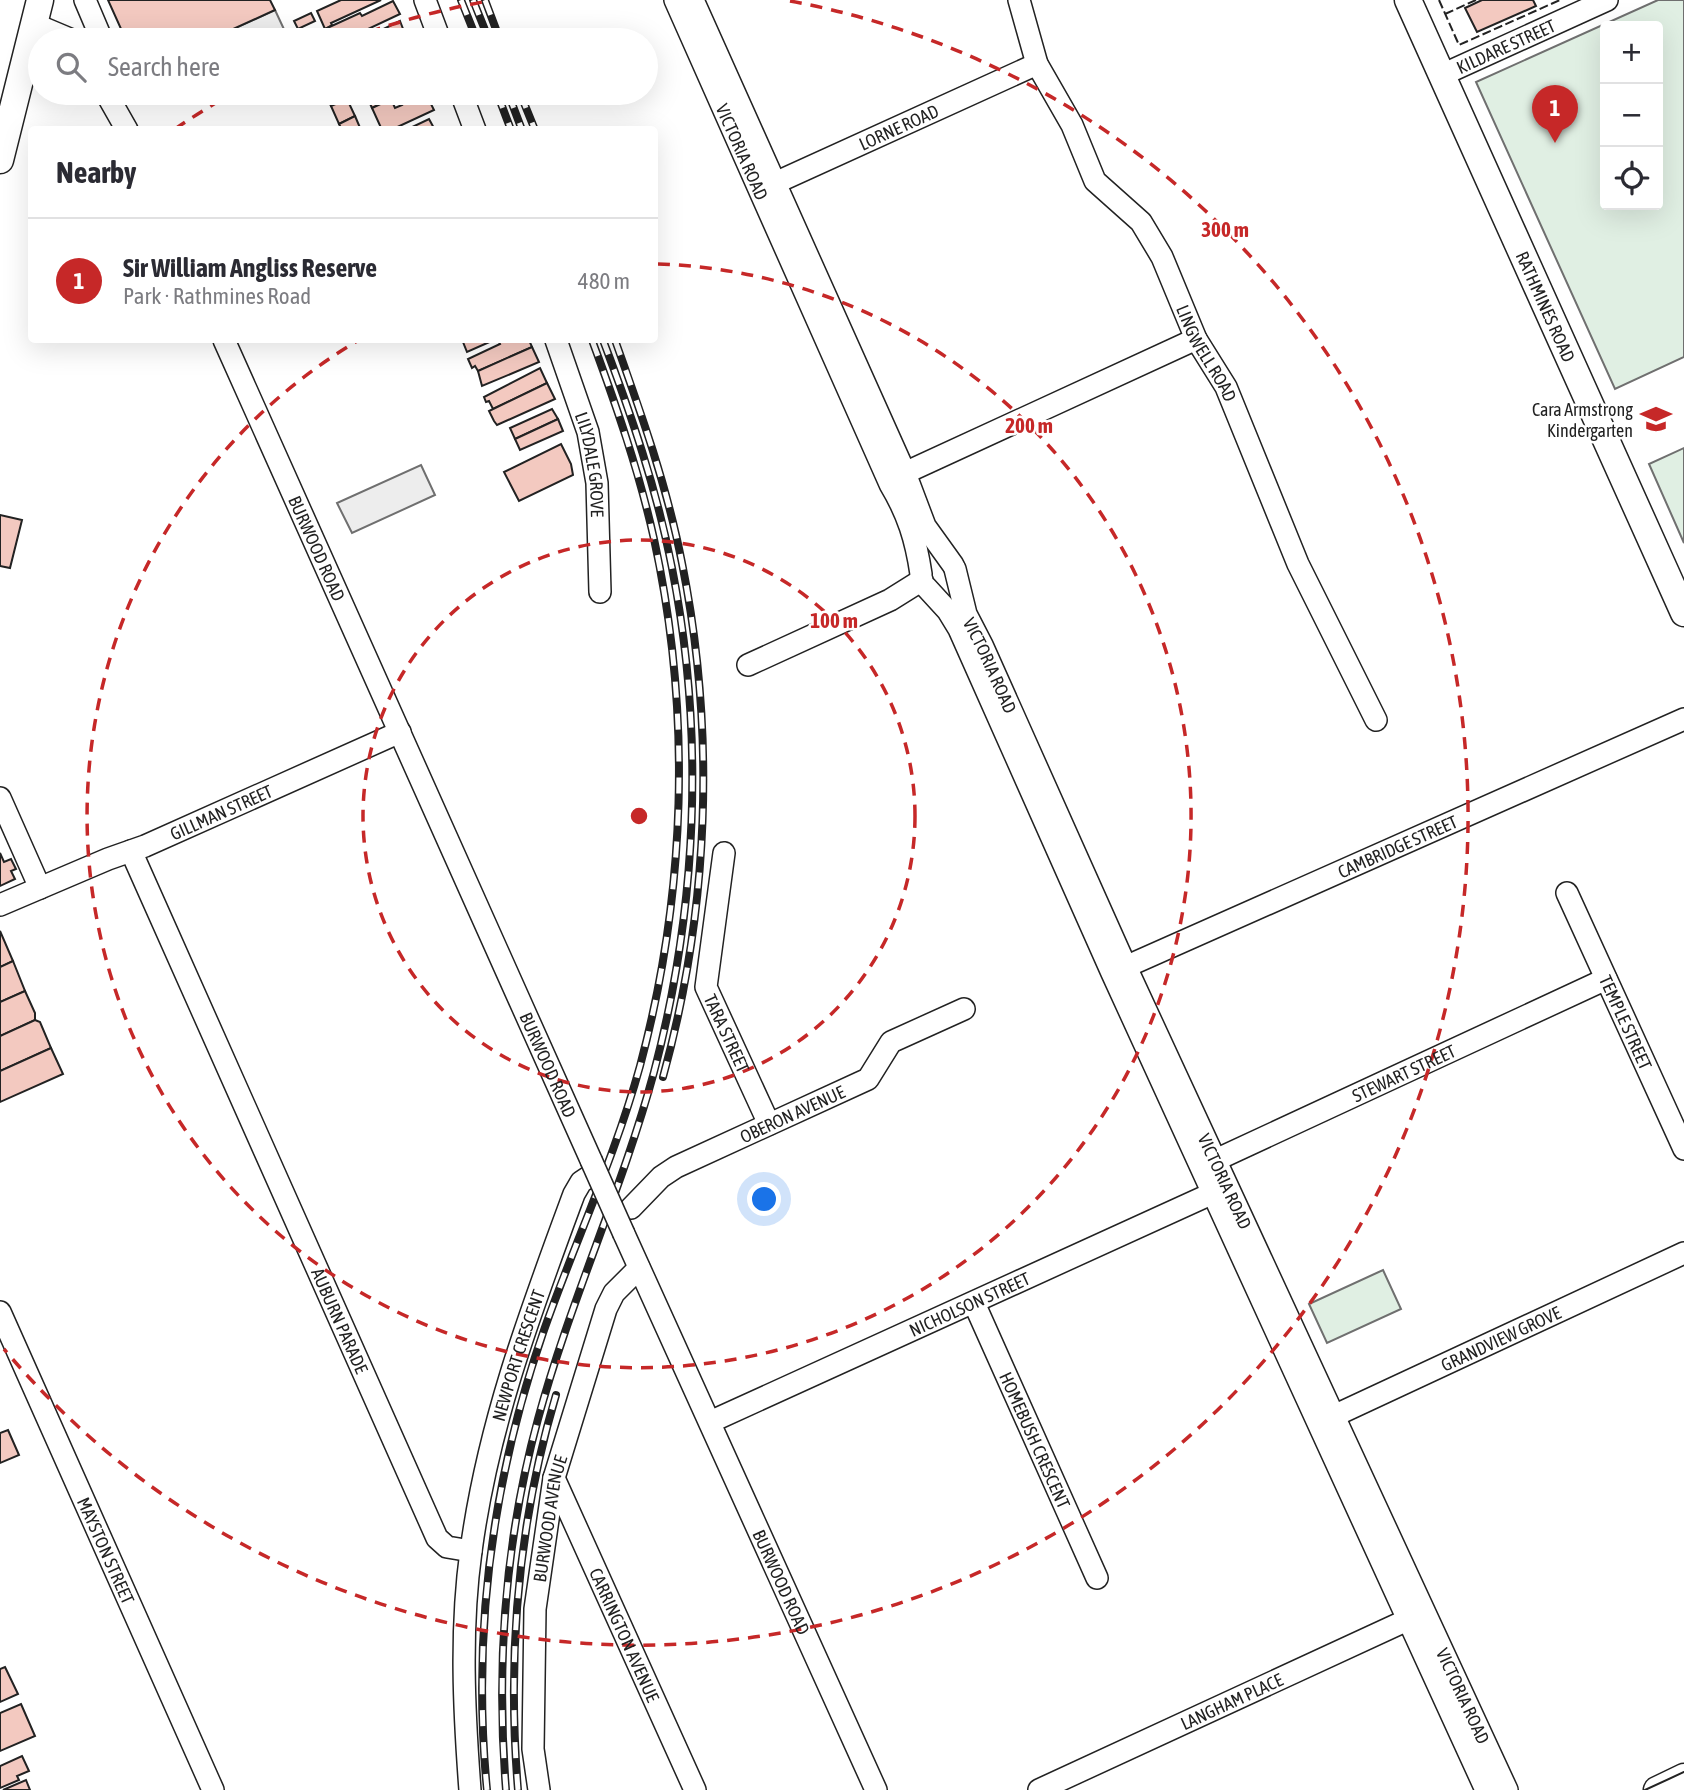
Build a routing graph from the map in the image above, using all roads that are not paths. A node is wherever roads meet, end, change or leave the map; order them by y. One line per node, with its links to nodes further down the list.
1 (85, 0): 10 (street)
2 (425, 0): 11 (street)
3 (675, 0): 22 (street, VICTORIA ROAD)
4 (693, 0): 22 (street, VICTORIA ROAD)
5 (1019, 0): 13 (street, LINGWELL ROAD)
6 (1408, 0): 14 (main road, RATHMINES ROAD)
7 (1607, 0): 14 (street, KILDARE STREET)
8 (37, 12): 9 (street)
9 (57, 28)
10 (97, 28)
11 (436, 28)
12 (28, 48): 21 (main road)
13 (1037, 64): 22 (street, LORNE ROAD); 23 (street, LINGWELL ROAD)
14 (1442, 75): 30 (main road, RATHMINES ROAD)
15 (114, 105): 18 (street)
16 (125, 105): 19 (street)
17 (466, 105): 20 (street)
18 (127, 126)
19 (129, 126)
20 (473, 126)
21 (0, 160)
22 (767, 187): 26 (street, VICTORIA ROAD)
23 (1196, 339): 26 (street); 33 (street, LINGWELL ROAD)
24 (225, 343): 35 (street, BURWOOD ROAD)
25 (557, 343): 29 (street, LILYDALE GROVE)
26 (897, 477): 27 (street, VICTORIA ROAD); 28 (street, VICTORIA ROAD)
27 (954, 567): 28 (street); 34 (street, VICTORIA ROAD)
28 (923, 581): 31 (street); 34 (street, VICTORIA ROAD)
29 (600, 592)
30 (1684, 613)
31 (748, 665)
32 (1684, 719): 42 (street, CAMBRIDGE STREET)
33 (1376, 720)
34 (1009, 725): 42 (street, VICTORIA ROAD)
35 (400, 732): 37 (street, GILLMAN STREET); 48 (street, BURWOOD ROAD)
36 (0, 798): 39 (street)
37 (131, 851): 39 (street, GILLMAN STREET); 58 (street, AUBURN PARADE)
38 (724, 853): 45 (street, TARA STREET)
39 (40, 888): 41 (street, GILLMAN STREET)
40 (1567, 894): 43 (street, TEMPLE STREET)
41 (0, 905)
42 (1119, 970): 47 (street, VICTORIA ROAD)
43 (1606, 979): 46 (street, TEMPLE STREET); 47 (street, STEWART STREET)
44 (964, 1009): 45 (street, OBERON AVENUE)
45 (769, 1124): 50 (street, OBERON AVENUE)
46 (1684, 1149)
47 (1208, 1164): 49 (street, VICTORIA ROAD)
48 (591, 1170): 50 (street, BURWOOD ROAD, bridge); 58 (street, NEWPORT CRESCENT)
49 (1220, 1189): 53 (street, NICHOLSON STREET); 55 (street, VICTORIA ROAD)
50 (623, 1220): 52 (street, BURWOOD ROAD)
51 (1684, 1253): 55 (street, GRANDVIEW GROVE)
52 (639, 1268): 56 (street, BURWOOD ROAD); 57 (street, BURWOOD AVENUE)
53 (974, 1303): 56 (street, NICHOLSON STREET); 59 (street, HOMEBUSH CRESCENT)
54 (0, 1312): 62 (street, MAYSTON STREET)
55 (1326, 1419): 60 (street, VICTORIA ROAD)
56 (710, 1422): 66 (street, BURWOOD ROAD)
57 (554, 1478): 64 (street, BURWOOD AVENUE); 65 (street, CARRINGTON AVENUE)
58 (471, 1551): 63 (street)
59 (1097, 1578)
60 (1416, 1616): 67 (street, LANGHAM PLACE); 68 (street, VICTORIA ROAD); 69 (street, VICTORIA ROAD)
61 (1684, 1777): 70 (main road)
62 (213, 1790)
63 (470, 1790)
64 (539, 1790)
65 (695, 1790)
66 (876, 1790)
67 (1039, 1790)
68 (1486, 1790)
69 (1507, 1790)
70 (1657, 1790)

